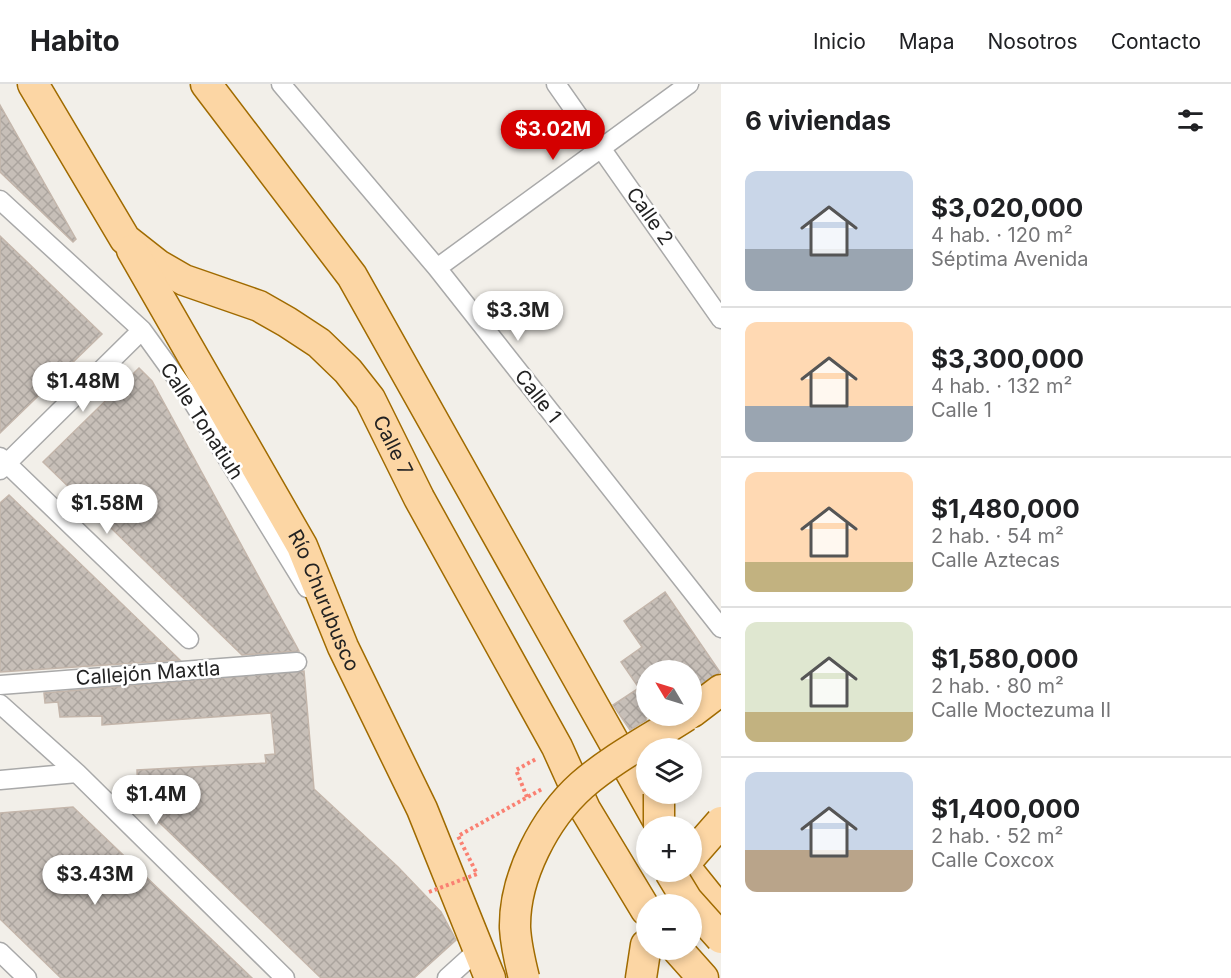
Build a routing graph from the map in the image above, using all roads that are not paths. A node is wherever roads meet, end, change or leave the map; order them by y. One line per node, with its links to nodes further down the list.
1 (33, 84): 8 (main road, Calle 7)
2 (206, 84): 22 (main road)
3 (281, 84): 9 (street, Calle 1)
4 (556, 84): 6 (street, Calle 2)
5 (689, 84): 6 (street)
6 (602, 147): 9 (street); 10 (street, Calle 2)
7 (0, 200): 11 (street, Calle Tonatiuh)
8 (125, 238): 15 (main road, Río Churubusco); 27 (main road, Calle 7)
9 (437, 268): 13 (street, Calle 1)
10 (721, 319)
11 (142, 330): 12 (street); 15 (street, Calle Tonatiuh)
12 (2, 463): 14 (street)
13 (721, 628)
14 (189, 639)
15 (343, 646): 30 (main road, Río Churubusco)
16 (297, 662): 17 (street, Callejón Maxtla)
17 (0, 685)
18 (0, 704): 20 (street)
19 (670, 726): 38 (main road, bridge)
20 (76, 773): 21 (street); 35 (street)
21 (0, 780)
22 (654, 816)
23 (721, 822): 24 (main road, bridge)
24 (702, 844)
25 (676, 882): 29 (main road, bridge)
26 (697, 882): 28 (main road)
27 (636, 894)
28 (721, 912)
29 (721, 938)
30 (479, 949): 36 (street); 37 (main road, Río Churubusco)
31 (0, 952): 34 (street)
32 (643, 960): 39 (main road)
33 (679, 961): 40 (main road)
34 (27, 978)
35 (285, 978)
36 (447, 978)
37 (490, 978)
38 (524, 978)
39 (640, 978)
40 (703, 978)

